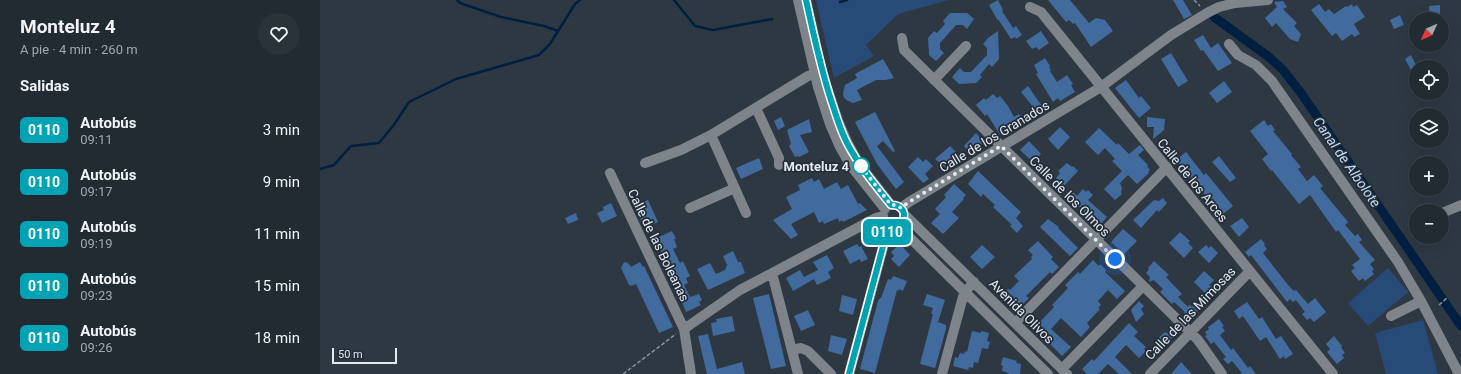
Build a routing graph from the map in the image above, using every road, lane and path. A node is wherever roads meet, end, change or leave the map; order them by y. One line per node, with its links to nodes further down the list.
1 (798, 0): 8 (street)
2 (806, 0): 8 (street)
3 (1268, 0): 10 (street, Calle de los Granados)
4 (1030, 7): 10 (street, Calle de los Arces)
5 (902, 38): 9 (street, Calle de los Olmos)
6 (1229, 44): 32 (street)
7 (966, 46): 9 (street)
8 (819, 73): 11 (street); 24 (street, Avenida Olivos)
9 (934, 80): 13 (street, Calle de los Olmos)
10 (1101, 87): 13 (street, Calle de los Granados); 16 (street, Calle de los Arces)
11 (756, 108): 12 (street); 15 (street)
12 (711, 136): 14 (street); 18 (street)
13 (1001, 146): 22 (street, Calle de los Granados); 25 (street, Calle de los Olmos)
14 (645, 163)
15 (779, 165)
16 (1167, 167): 25 (street); 26 (street, Calle de los Arces)
17 (610, 173): 36 (street, Calle de las Boleanas)
18 (735, 188): 20 (street); 23 (street)
19 (1461, 205): 21 (street)
20 (690, 208)
21 (1449, 210)
22 (903, 211): 24 (street); 24 (street); 28 (street, Avenida Olivos)
23 (746, 213)
24 (889, 216): 27 (street); 30 (street, Avenida Olivos); 46 (street)
25 (1096, 241): 29 (street, Calle de los Olmos); 35 (street)
26 (1250, 271): 37 (street, Calle de las Mimosas); 50 (street, Calle de los Arces)
27 (772, 273): 36 (street); 38 (street)
28 (974, 282): 30 (street, Avenida Olivos); 35 (street, Avenida Olivos)
29 (1143, 286): 37 (street, Calle de los Olmos); 40 (street)
30 (964, 293): 41 (street, Avenida Olivos); 47 (street)
31 (1448, 297): 33 (path)
32 (1421, 300): 34 (street); 51 (street)
33 (1439, 304)
34 (1391, 316)
35 (1015, 323): 39 (street, Avenida Olivos)
36 (684, 329): 42 (path); 43 (street, Calle de las Boleanas)
37 (1190, 332): 48 (street, Calle de las Mimosas); 49 (street, Calle de los Olmos)
38 (792, 350): 44 (street); 45 (street)
39 (1052, 358): 40 (street, Avenida Olivos); 41 (street, Avenida Olivos)
40 (1065, 371)
41 (1042, 372)
42 (623, 374)
43 (691, 374)
44 (798, 374)
45 (831, 374)
46 (849, 374)
47 (942, 374)
48 (1150, 374)
49 (1222, 374)
50 (1333, 374)
51 (1459, 374)

